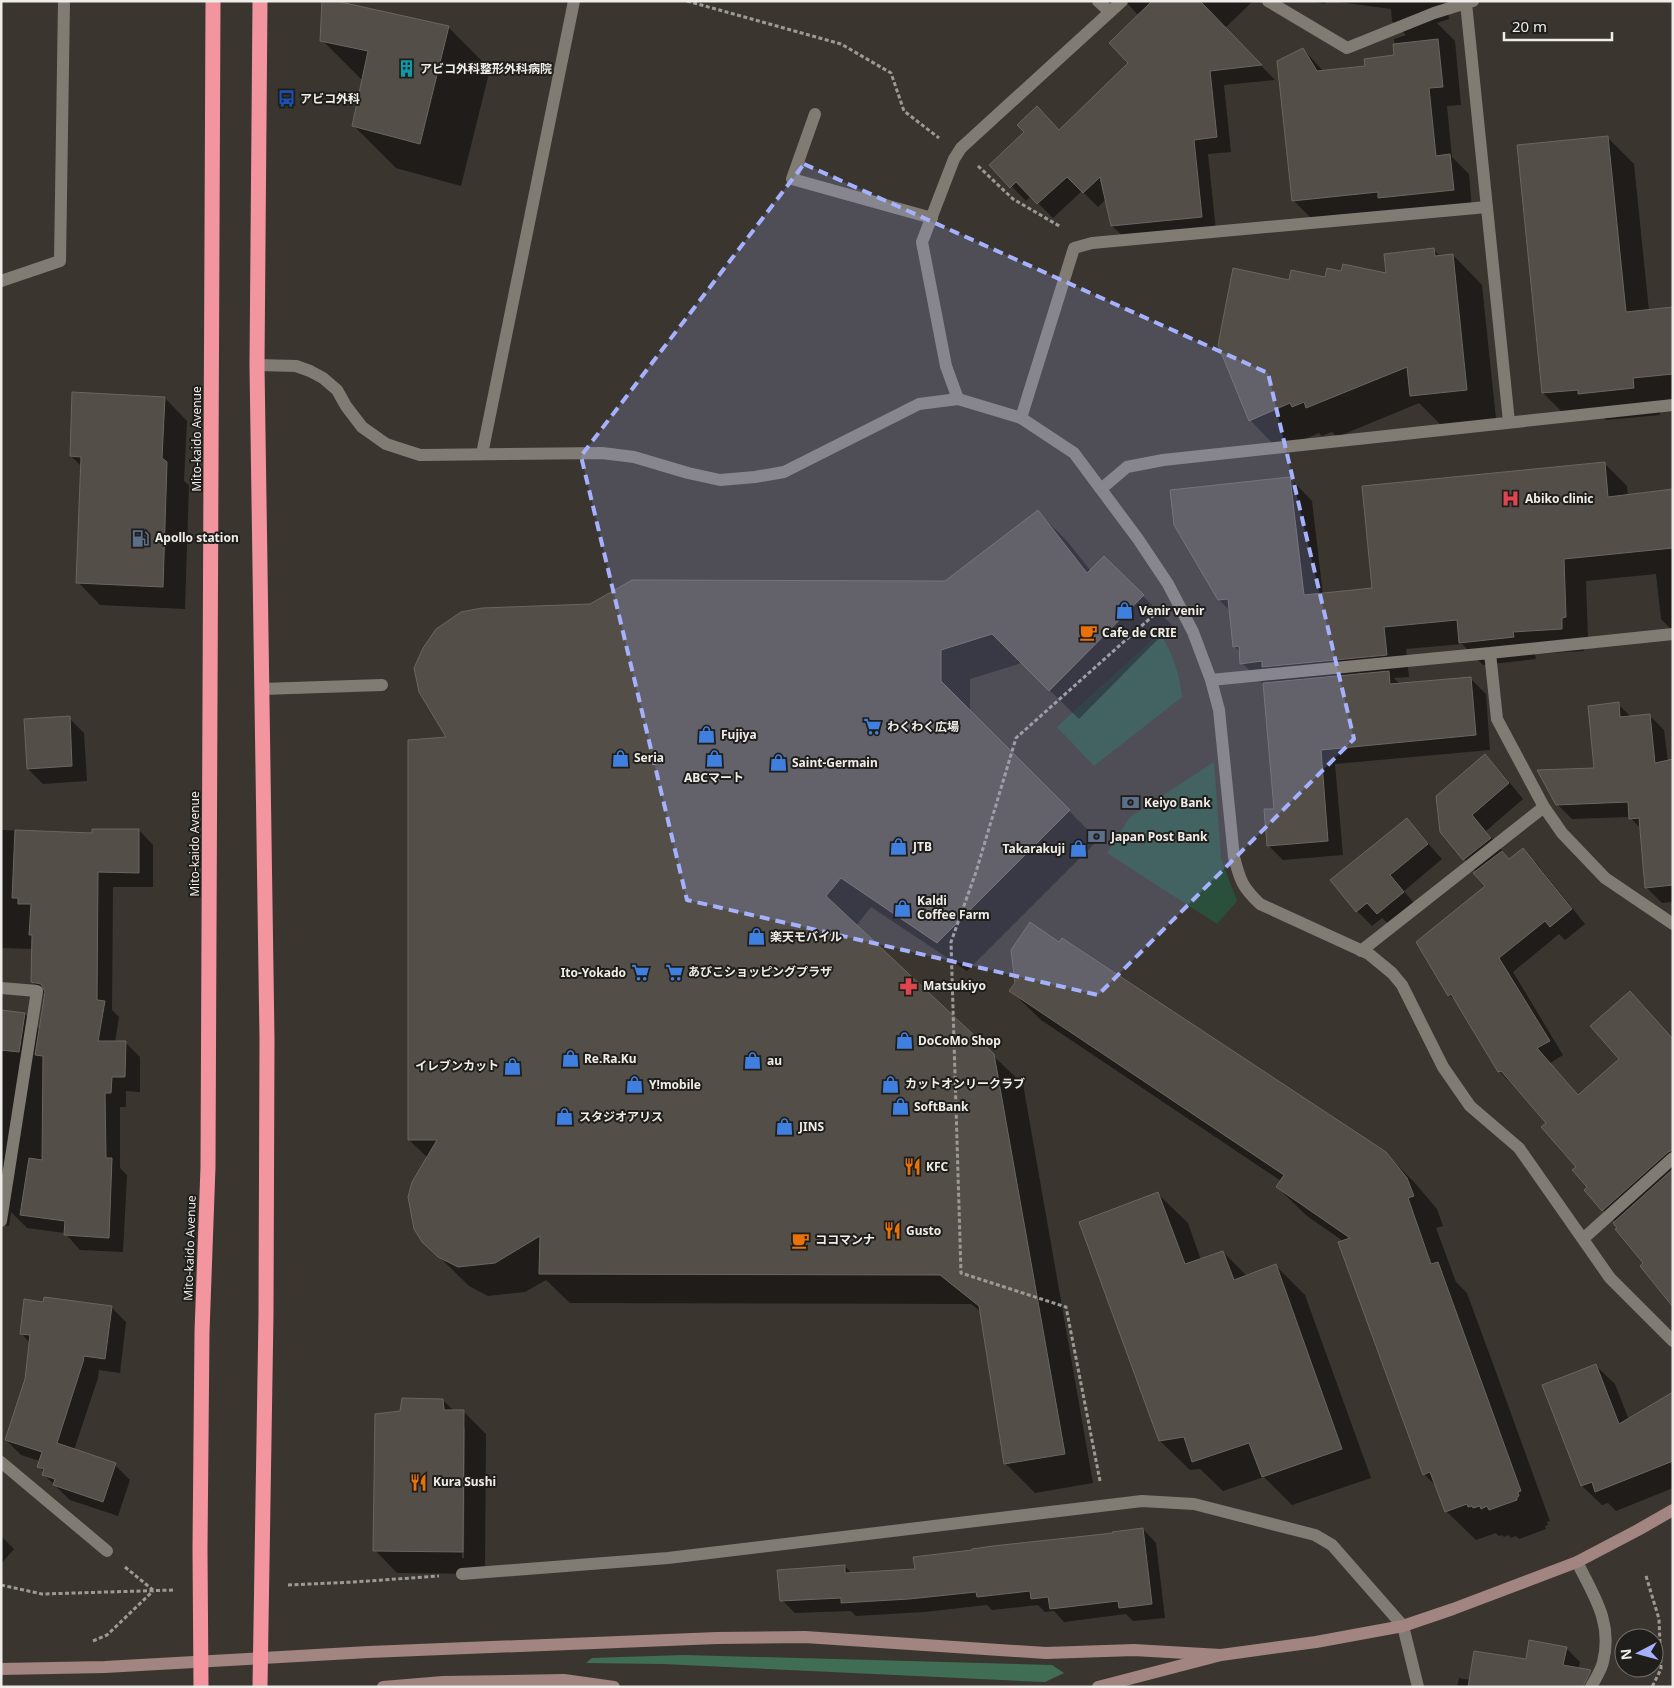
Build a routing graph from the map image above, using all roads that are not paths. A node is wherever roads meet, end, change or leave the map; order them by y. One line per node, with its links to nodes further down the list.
1 (64, 1): 13 (street)
2 (213, 1): 42 (highway, Mito-kaido Avenue)
3 (260, 1): 14 (highway)
4 (574, 1): 19 (street)
5 (1098, 1): 9 (street)
6 (1122, 1): 9 (street)
7 (1268, 1): 8 (street)
8 (1470, 2): 11 (street)
9 (1110, 12): 12 (street)
10 (814, 114): 12 (street)
11 (1487, 207): 17 (street); 18 (street)
12 (932, 218): 15 (street)
13 (1, 281)
14 (256, 365): 19 (street); 25 (highway)
15 (958, 400): 17 (street); 19 (street)
16 (1673, 405): 18 (street)
17 (1021, 418): 20 (street)
18 (1509, 422): 20 (street)
19 (482, 454)
20 (1101, 489): 23 (street)
21 (1673, 634): 22 (street)
22 (1490, 654): 23 (street); 26 (street)
23 (1212, 680): 28 (street)
24 (382, 685): 25 (street)
25 (262, 689): 41 (highway)
26 (1544, 807): 27 (street); 28 (street)
27 (1673, 924)
28 (1361, 951): 32 (street)
29 (1, 988): 31 (street)
30 (1673, 1158): 32 (street)
31 (1, 1221)
32 (1584, 1238): 33 (street)
33 (1673, 1341)
34 (1, 1462): 36 (street)
35 (1673, 1510): 37 (street)
36 (108, 1552)
37 (1577, 1562): 39 (street); 50 (street)
38 (462, 1574): 39 (street)
39 (1403, 1626): 40 (street); 49 (street)
40 (1221, 1655): 41 (street); 48 (street)
41 (261, 1658): 42 (street); 45 (highway)
42 (201, 1662): 43 (street); 44 (highway, Mito-kaido Avenue)
43 (1, 1669)
44 (201, 1687)
45 (260, 1687)
46 (383, 1687): 47 (street)
47 (614, 1687)
48 (1098, 1687)
49 (1418, 1687)
50 (1591, 1687)

